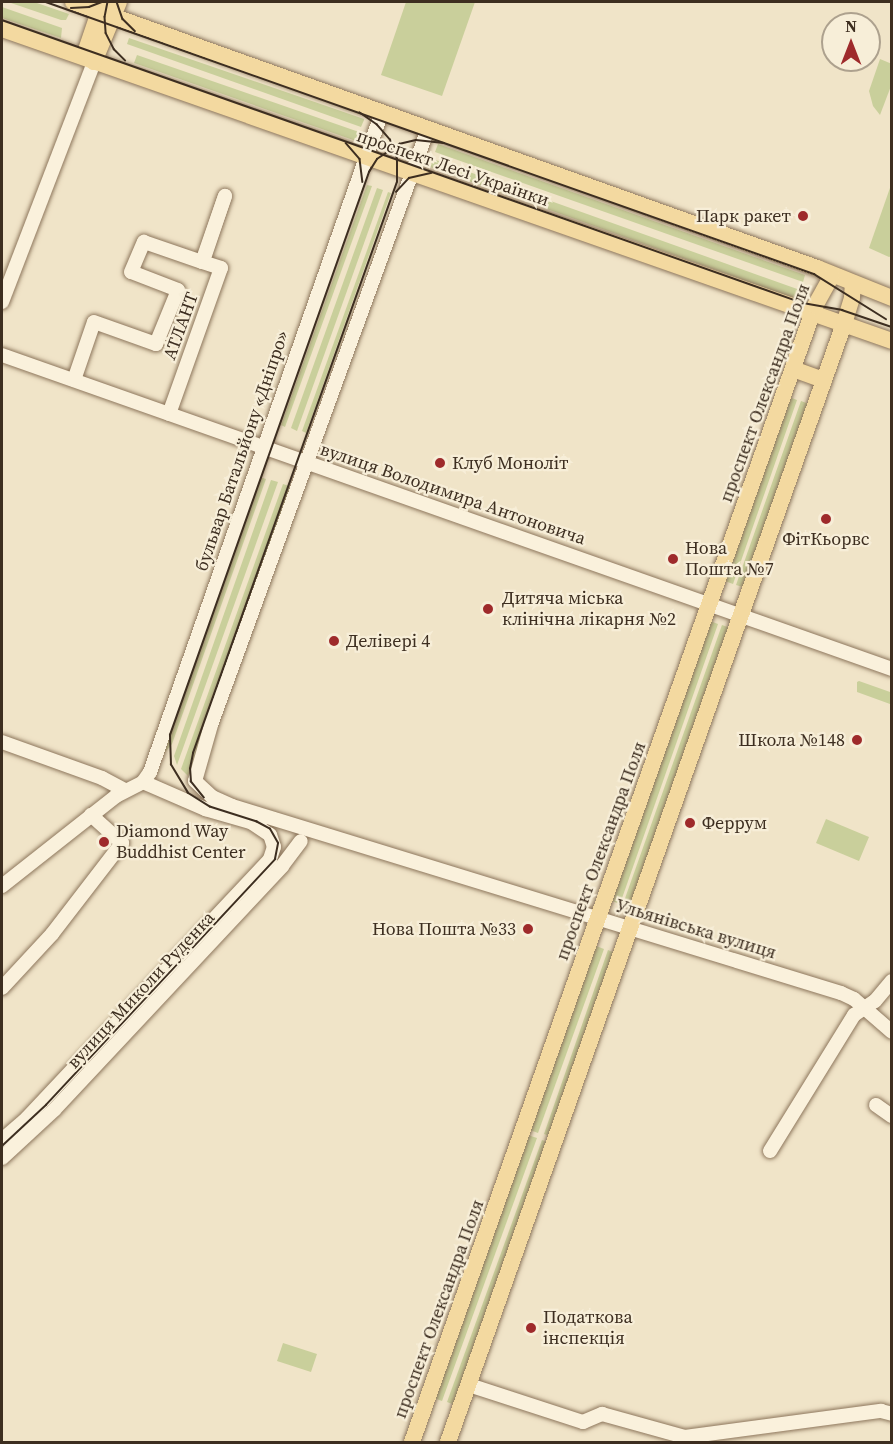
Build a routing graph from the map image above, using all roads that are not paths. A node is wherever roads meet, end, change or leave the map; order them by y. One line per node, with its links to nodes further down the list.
1 (100, 5): 3 (main road); 4 (main road, проспект Лесі Українки)
2 (2, 29): 3 (main road, проспект Лесі Українки)
3 (94, 62): 6 (main road, проспект Лесі Українки); 11 (street)
4 (382, 112): 5 (main road, проспект Лесі Українки); 6 (street, бульвар Батальйону «Дніпро»)
5 (428, 129): 7 (street); 8 (main road, проспект Лесі Українки)
6 (365, 158): 7 (main road, проспект Лесі Українки); 20 (street, бульвар Батальйону «Дніпро»)
7 (411, 174): 12 (main road, проспект Лесі Українки); 21 (street)
8 (832, 275): 9 (main road, проспект Лесі Українки); 12 (main road, проспект Олександра Поля)
9 (853, 284): 10 (main road, проспект Лесі Українки); 13 (main road)
10 (891, 298)
11 (2, 302)
12 (812, 314): 13 (main road, проспект Лесі Українки); 16 (main road, проспект Олександра Поля)
13 (844, 324): 14 (main road, проспект Лесі Українки); 18 (main road)
14 (891, 341)
15 (2, 355): 17 (street, вулиця Володимира Антоновича)
16 (793, 369): 18 (main road); 22 (main road, проспект Олександра Поля)
17 (74, 380): 19 (street, вулиця Володимира Антоновича); 19 (street, АТЛАНТ)
18 (824, 380): 23 (main road)
19 (169, 414): 20 (street, вулиця Володимира Антоновича)
20 (262, 446): 21 (street, вулиця Володимира Антоновича); 27 (street, бульвар Батальйону «Дніпро»)
21 (307, 462): 22 (street, вулиця Володимира Антоновича); 26 (street)
22 (710, 604): 23 (street, вулиця Володимира Антоновича); 35 (main road, проспект Олександра Поля)
23 (742, 615): 24 (street, вулиця Володимира Антоновича); 36 (main road)
24 (891, 669)
25 (2, 742): 28 (street)
26 (195, 779): 29 (street); 32 (street, Ульянівська вулиця)
27 (143, 782): 28 (street); 29 (street, Ульянівська вулиця)
28 (125, 790): 30 (street)
29 (162, 790): 31 (street, Ульянівська вулиця)
30 (91, 815): 34 (street); 38 (street)
31 (252, 823): 32 (street, Ульянівська вулиця); 33 (street)
32 (312, 835): 33 (street, вулиця Миколи Руденка); 35 (street, Ульянівська вулиця); 45 (street, вулиця Миколи Руденка)
33 (272, 855): 43 (street, вулиця Миколи Руденка)
34 (2, 886)
35 (597, 917): 36 (street, Ульянівська вулиця); 48 (main road, проспект Олександра Поля)
36 (631, 927): 39 (street, Ульянівська вулиця); 46 (main road)
37 (891, 981): 39 (street)
38 (2, 988)
39 (862, 1007): 40 (street, Ульянівська вулиця); 44 (street)
40 (891, 1032)
41 (876, 1105): 42 (street)
42 (891, 1116)
43 (2, 1140)
44 (770, 1151)
45 (2, 1158)
46 (469, 1385): 47 (street); 49 (main road)
47 (891, 1414)
48 (412, 1443)
49 (448, 1443)

